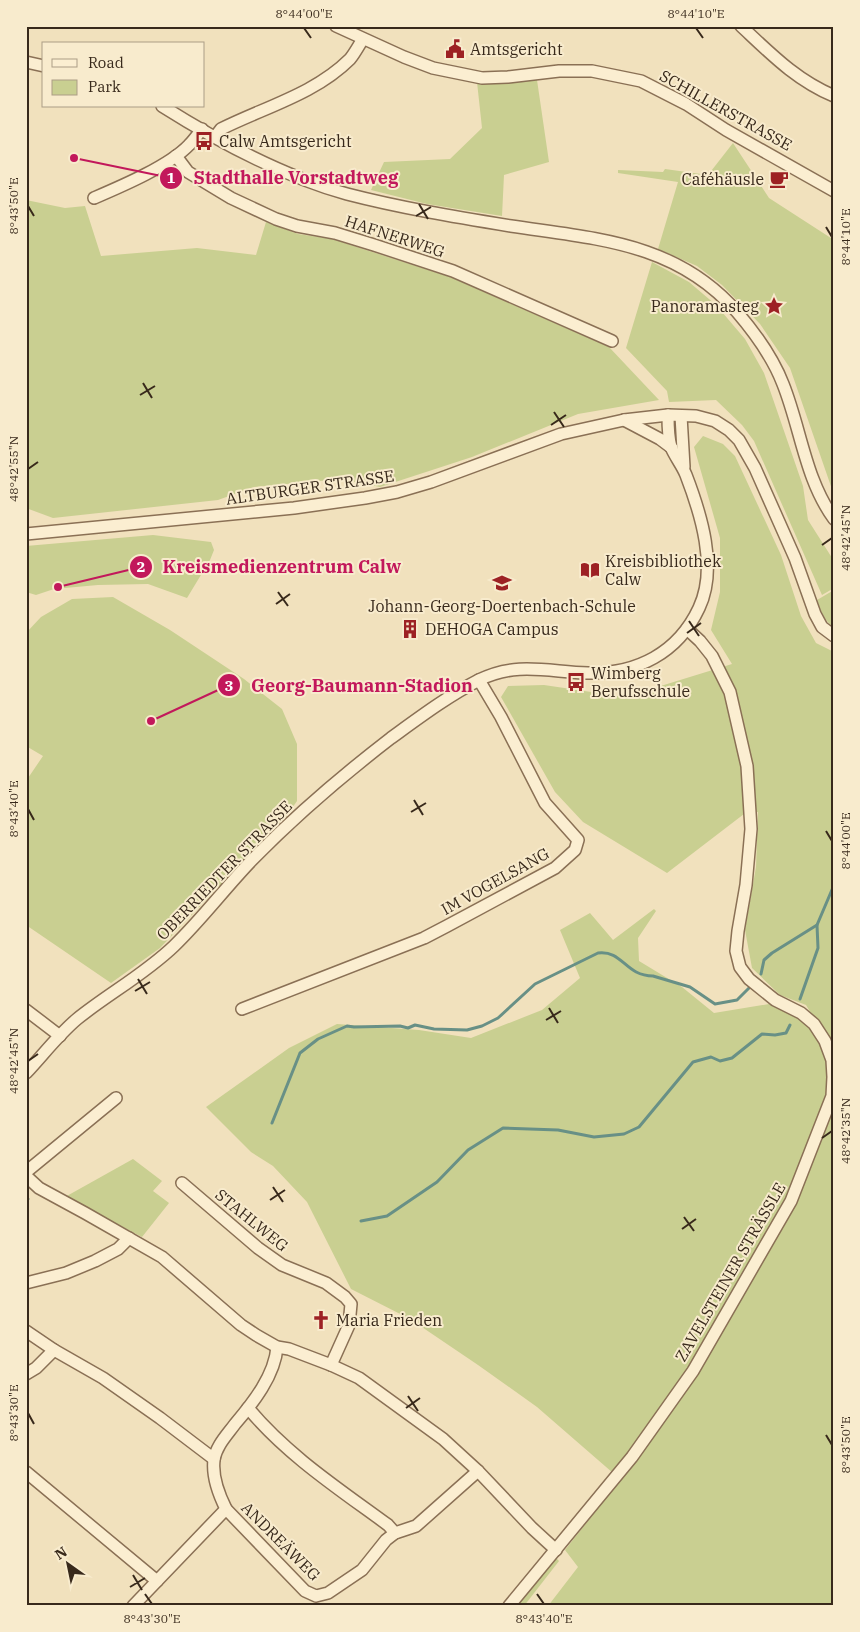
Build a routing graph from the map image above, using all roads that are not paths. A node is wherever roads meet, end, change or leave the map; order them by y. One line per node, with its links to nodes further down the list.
1 (336, 26): 3 (street, SCHILLERSTRASSE)
2 (741, 26): 6 (street)
3 (362, 39): 9 (street); 11 (street, SCHILLERSTRASSE)
4 (26, 62): 5 (street)
5 (42, 66)
6 (834, 96)
7 (165, 108): 8 (street)
8 (202, 129): 9 (street); 10 (street)
9 (215, 137): 19 (street)
10 (176, 156): 12 (street); 13 (street, HAFNERWEG)
11 (834, 191)
12 (94, 198)
13 (612, 341)
14 (668, 415): 15 (street, ALTBURGER STRASSE); 16 (street, ALTBURGER STRASSE); 17 (street, OBERRIEDTER STRASSE)
15 (681, 416): 18 (street, OBERRIEDTER STRASSE); 22 (street, ALTBURGER STRASSE)
16 (624, 420): 17 (street); 20 (street, ALTBURGER STRASSE)
17 (672, 448): 18 (street, OBERRIEDTER STRASSE)
18 (685, 474): 21 (street, OBERRIEDTER STRASSE)
19 (834, 520)
20 (26, 534)
21 (686, 629): 23 (street, OBERRIEDTER STRASSE); 45 (street, ZAVELSTEINER STRÄSSLE)
22 (834, 636)
23 (479, 680): 24 (street, IM VOGELSANG); 26 (street, OBERRIEDTER STRASSE)
24 (242, 1009)
25 (26, 1010): 26 (street)
26 (60, 1036): 27 (street, OBERRIEDTER STRASSE)
27 (26, 1073)
28 (116, 1098): 29 (street)
29 (26, 1172)
30 (26, 1176): 32 (street)
31 (182, 1183): 37 (street, STAHLWEG)
32 (129, 1238): 33 (street); 35 (street)
33 (26, 1283)
34 (26, 1331): 36 (street)
35 (277, 1347): 37 (street); 39 (street)
36 (54, 1350): 38 (street); 40 (street)
37 (331, 1365): 41 (street)
38 (26, 1374)
39 (248, 1408): 40 (street); 44 (street)
40 (214, 1459): 43 (street)
41 (478, 1471): 44 (street, ANDREÄWEG); 45 (street)
42 (26, 1472): 46 (street)
43 (226, 1509): 44 (street, ANDREÄWEG); 46 (street)
44 (395, 1533)
45 (556, 1550): 48 (street, ZAVELSTEINER STRÄSSLE)
46 (157, 1581): 47 (street)
47 (133, 1606)
48 (509, 1606)

